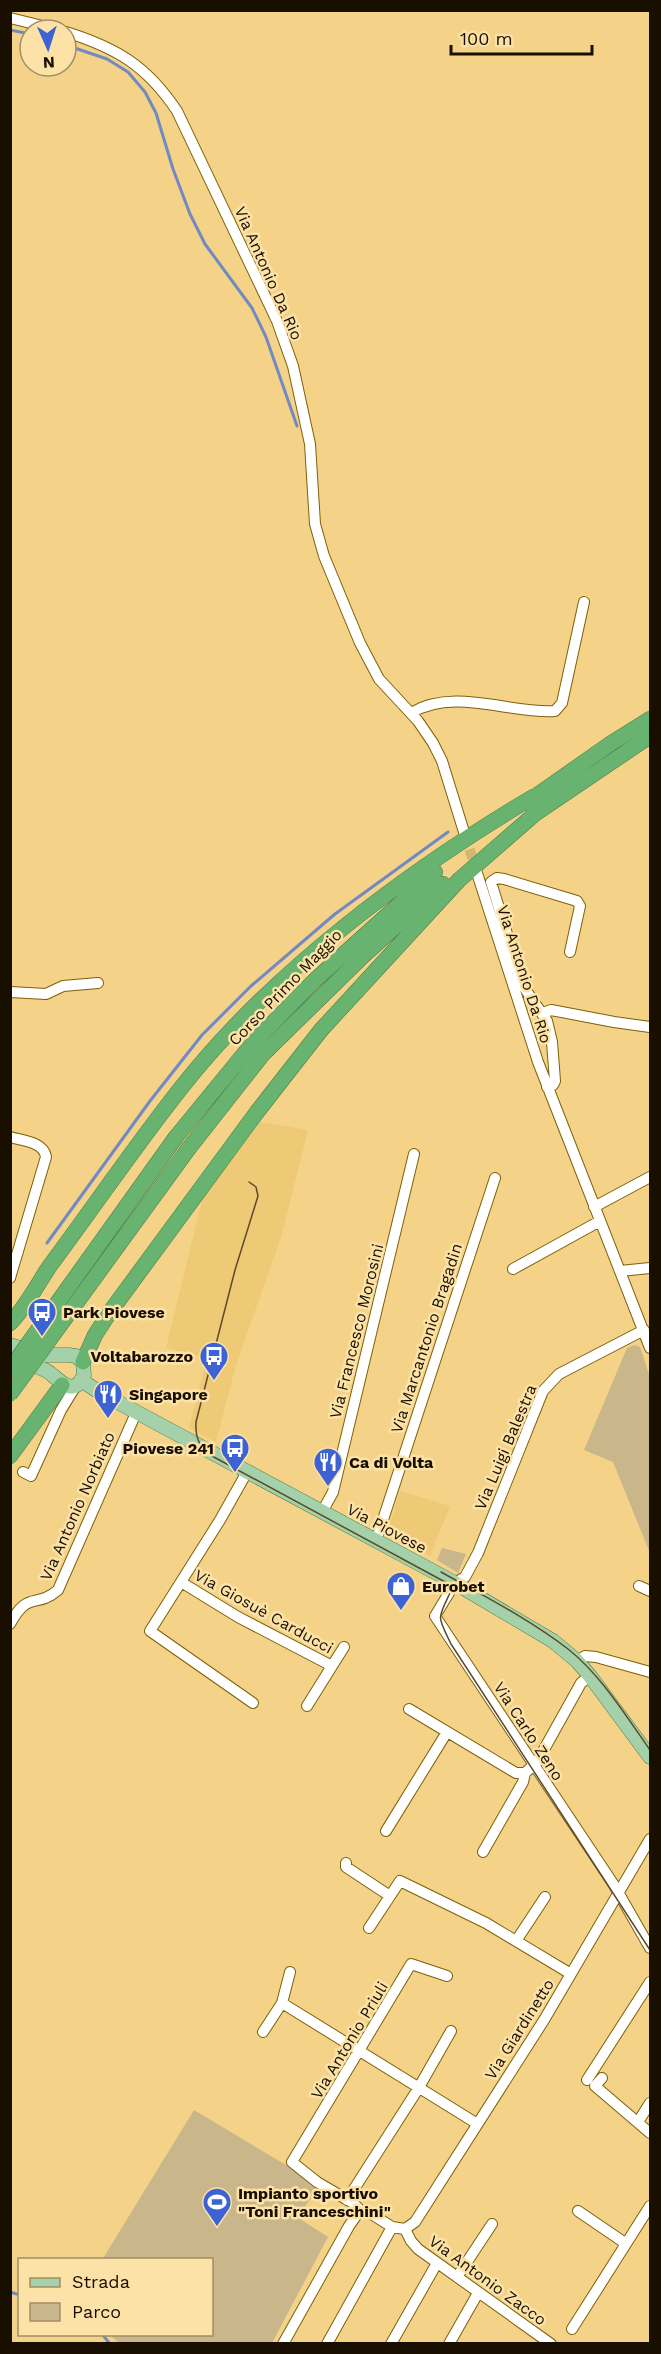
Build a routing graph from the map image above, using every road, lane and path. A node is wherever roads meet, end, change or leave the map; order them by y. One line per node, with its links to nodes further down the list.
1 (78, 36): 3 (street, Via Antonio Da Rio)
2 (584, 602): 3 (street)
3 (411, 713): 7 (street, Via Antonio Da Rio)
4 (651, 719): 6 (highway, Corso Primo Maggio)
5 (651, 736): 6 (highway, Corso Primo Maggio)
6 (538, 802): 25 (highway); 28 (highway, Corso Primo Maggio, bridge); 29 (highway)
7 (464, 832)
8 (476, 870): 14 (street, Via Antonio Da Rio)
9 (570, 952): 12 (street, Via Antonio Da Rio)
10 (98, 983): 11 (street)
11 (10, 992)
12 (543, 1013): 13 (street); 14 (street, Via Antonio Da Rio)
13 (651, 1027)
14 (547, 1087): 19 (street, Via Antonio Da Rio)
15 (10, 1137): 24 (street)
16 (414, 1154): 37 (street, Via Francesco Morosini)
17 (651, 1177): 19 (street)
18 (495, 1178): 38 (street, Via Marcantonio Bragadin)
19 (594, 1207): 20 (street, Via Antonio Da Rio)
20 (600, 1221): 22 (street); 23 (street, Via Antonio Da Rio)
21 (651, 1268): 23 (street)
22 (513, 1269)
23 (620, 1271): 26 (street, Via Antonio Da Rio)
24 (10, 1278)
25 (10, 1323)
26 (644, 1330): 27 (street, Via Antonio Da Rio); 40 (street, Via Luigi Balestra)
27 (651, 1348)
28 (19, 1355): 29 (main road); 30 (highway, bridge); 31 (main road, Via Piovese); 32 (highway, bridge)
29 (83, 1362): 31 (main road)
30 (10, 1370)
31 (74, 1383): 33 (main road, Via Piovese); 34 (highway); 35 (street)
32 (10, 1394)
33 (136, 1413): 36 (main road, Via Piovese); 43 (street, Via Antonio Norbiato)
34 (10, 1456)
35 (23, 1472)
36 (247, 1472): 37 (main road, Via Piovese); 39 (street, Via Giosuè Carducci)
37 (322, 1512): 38 (main road, Via Piovese)
38 (376, 1541): 40 (main road, Via Piovese)
39 (181, 1582): 46 (street, Via Giosuè Carducci); 49 (street, Via Giosuè Carducci)
40 (455, 1584): 45 (main road, Via Piovese); 54 (street, Via Carlo Zeno)
41 (639, 1586): 42 (street)
42 (651, 1591)
43 (10, 1624)
44 (344, 1647): 46 (street, Via Giosuè Carducci)
45 (577, 1661): 47 (street); 48 (main road, Via Piovese)
46 (332, 1666): 50 (street, Via Giosuè Carducci)
47 (651, 1672)
48 (590, 1676): 53 (main road, Via Piovese); 54 (street)
49 (253, 1703)
50 (307, 1706)
51 (409, 1709): 52 (street)
52 (447, 1732): 54 (street); 55 (street)
53 (651, 1757)
54 (530, 1769): 57 (street); 59 (street, Via Carlo Zeno)
55 (386, 1831)
56 (651, 1839): 59 (street, Via Giardinetto)
57 (483, 1852)
58 (346, 1863): 60 (street)
59 (618, 1894): 64 (street); 66 (street, Via Giardinetto)
60 (390, 1896): 62 (street); 63 (street)
61 (545, 1897): 63 (street)
62 (369, 1928)
63 (516, 1941): 66 (street)
64 (651, 1948)
65 (290, 1972): 69 (street)
66 (571, 1974): 78 (street, Via Giardinetto)
67 (447, 1977): 72 (street, Via Antonio Priuli)
68 (651, 1982): 74 (street)
69 (282, 2003): 71 (street); 72 (street)
70 (451, 2031): 75 (street)
71 (263, 2032)
72 (359, 2052): 75 (street); 80 (street, Via Antonio Priuli)
73 (602, 2078): 77 (street)
74 (587, 2080)
75 (418, 2089): 78 (street); 80 (street)
76 (651, 2103): 77 (street)
77 (638, 2122): 79 (street)
78 (476, 2123): 86 (street, Via Giardinetto)
79 (651, 2133)
80 (347, 2200): 82 (street)
81 (651, 2206): 87 (street)
82 (361, 2211): 85 (street); 92 (street)
83 (578, 2211): 87 (street)
84 (492, 2224): 89 (street)
85 (392, 2227): 86 (street); 93 (street)
86 (405, 2229): 88 (street, Via Antonio Zacco)
87 (625, 2243): 91 (street)
88 (437, 2264): 89 (street, Via Antonio Zacco); 94 (street)
89 (457, 2277): 90 (street, Via Antonio Zacco)
90 (478, 2293): 95 (street); 96 (street, Via Antonio Zacco)
91 (572, 2329)
92 (283, 2343)
93 (327, 2343)
94 (391, 2343)
95 (448, 2343)
96 (551, 2343)

